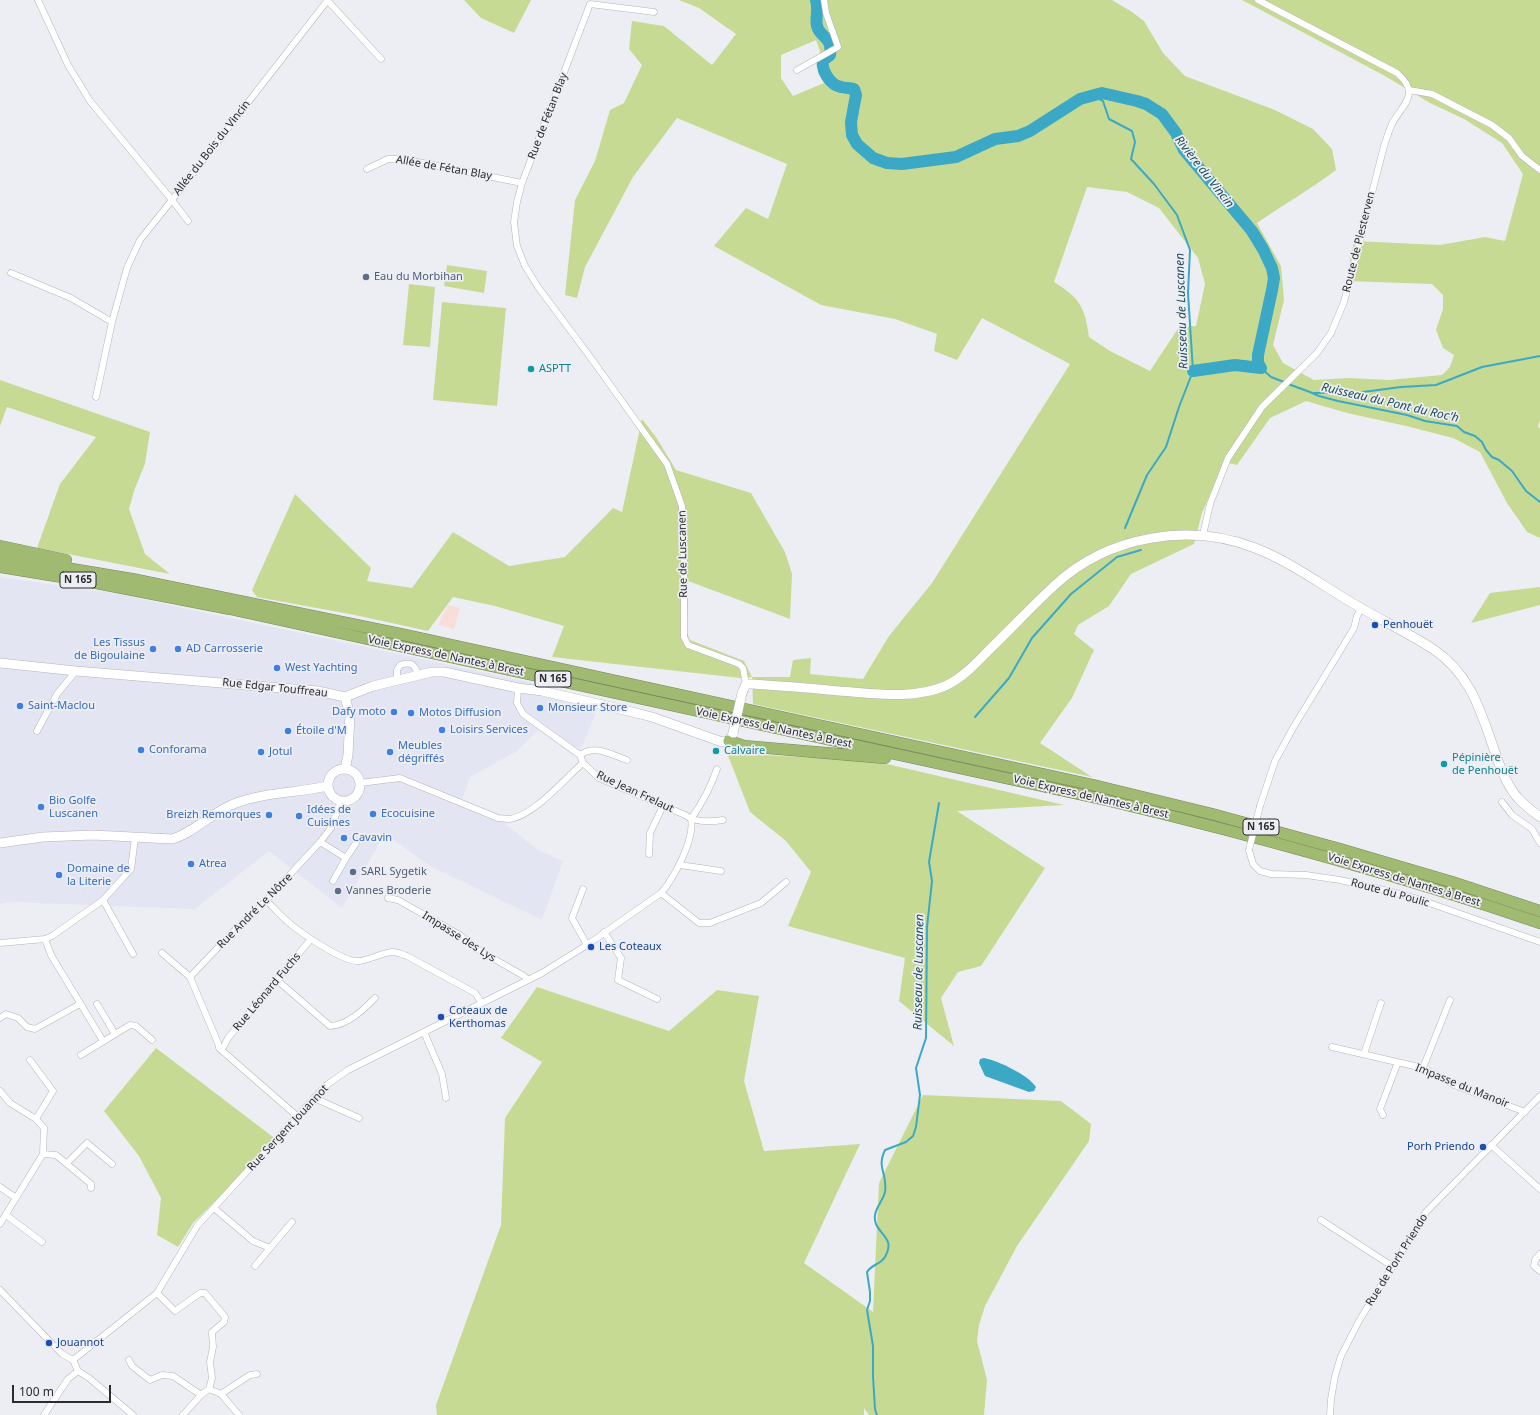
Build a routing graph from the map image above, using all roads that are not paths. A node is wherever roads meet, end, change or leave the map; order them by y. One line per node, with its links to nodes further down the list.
1 (38, 0): 12 (street, Allée du Bois du Vincin)
2 (327, 0): 6 (street, Allée du Bois du Vincin); 12 (street, Allée du Bois du Vincin)
3 (824, 0): 7 (street)
4 (1258, 0): 8 (street)
5 (654, 12): 11 (street, Rue de Fétan Blay)
6 (381, 59)
7 (797, 70)
8 (1409, 90): 10 (street); 18 (street, Route de Plesterven)
9 (367, 169): 11 (street, Allée de Fétan Blay)
10 (1540, 170)
11 (522, 182): 15 (street, Rue de Fétan Blay)
12 (172, 200): 13 (street); 16 (street)
13 (188, 221)
14 (11, 273): 16 (street)
15 (538, 287): 28 (street, Rue de Luscanen)
16 (112, 322): 17 (street)
17 (96, 397)
18 (1203, 535): 23 (street); 28 (street)
19 (0, 546): 22 (highway)
20 (0, 557): 22 (highway, Voie Express de Nantes à Brest / N 165)
21 (0, 567): 35 (highway, Voie Express de Nantes à Brest / N 165)
22 (132, 579): 63 (highway, Voie Express de Nantes à Brest / N 165)
23 (1361, 609): 44 (street); 68 (street, Route du Poulic, bridge)
24 (0, 663): 25 (street, Rue Edgar Touffreau)
25 (76, 671): 30 (street, Rue Edgar Touffreau); 31 (street)
26 (418, 675): 27 (street); 27 (street); 29 (street)
27 (396, 680): 30 (street)
28 (746, 684): 32 (street, bridge)
29 (518, 688): 32 (street); 33 (street)
30 (345, 697): 37 (street)
31 (38, 731)
32 (731, 737): 35 (highway)
33 (580, 756): 34 (street); 36 (street, Rue Jean Frelaut)
34 (627, 760)
35 (933, 762): 64 (highway, Voie Express de Nantes à Brest / N 165)
36 (583, 763): 39 (street); 43 (street, Rue Jean Frelaut)
37 (345, 769): 39 (street); 40 (street)
38 (717, 769): 45 (street)
39 (360, 783): 41 (street)
40 (327, 786): 41 (street); 47 (street)
41 (341, 801): 48 (street, Rue André Le Nôtre)
42 (1502, 802): 51 (street)
43 (663, 806): 45 (street, Rue Jean Frelaut); 52 (street)
44 (1540, 817)
45 (690, 819): 46 (street, Rue Jean Frelaut); 54 (street, Rue Sergent Jouannot)
46 (723, 820)
47 (134, 838): 49 (street); 61 (street)
48 (320, 842): 53 (street); 62 (street, Rue André Le Nôtre)
49 (0, 843)
50 (356, 843): 53 (street)
51 (1540, 843)
52 (649, 854)
53 (346, 858): 56 (street)
54 (680, 865): 55 (street); 59 (street, Rue Sergent Jouannot)
55 (721, 871)
56 (333, 881)
57 (786, 882): 59 (street)
58 (583, 888): 70 (street)
59 (661, 893): 65 (street, Rue Sergent Jouannot)
60 (388, 898): 75 (street, Impasse des Lys)
61 (103, 900): 66 (street); 72 (street)
62 (267, 901): 67 (street); 73 (street, Rue André Le Nôtre)
63 (1540, 911)
64 (1540, 923)
65 (604, 932): 70 (street, Rue Sergent Jouannot); 77 (street)
66 (45, 939): 69 (street); 81 (street)
67 (311, 939): 74 (street, Rue Léonard Fuchs); 79 (street)
68 (1540, 942)
69 (0, 943)
70 (587, 945): 75 (street, Rue Sergent Jouannot)
71 (162, 953): 73 (street)
72 (133, 954)
73 (190, 978): 88 (street)
74 (276, 980): 76 (street); 88 (street, Rue Léonard Fuchs)
75 (528, 980): 79 (street, Rue Sergent Jouannot)
76 (376, 998)
77 (657, 999)
78 (1450, 1000): 94 (street)
79 (482, 1003): 84 (street, Rue Sergent Jouannot)
80 (1381, 1003): 90 (street)
81 (80, 1004): 83 (street); 87 (street)
82 (97, 1004): 85 (street)
83 (0, 1018)
84 (424, 1032): 97 (street, Rue Sergent Jouannot); 98 (street)
85 (115, 1034): 86 (street); 87 (street)
86 (152, 1040)
87 (103, 1041): 91 (street)
88 (222, 1047): 101 (street)
89 (1332, 1047): 90 (street, Impasse du Manoir)
90 (1364, 1054): 93 (street, Impasse du Manoir)
91 (81, 1055)
92 (30, 1060): 103 (street)
93 (1398, 1062): 94 (street, Impasse du Manoir); 100 (street)
94 (1423, 1068): 99 (street, Impasse du Manoir)
95 (0, 1091): 103 (street)
96 (1540, 1096): 99 (street, Rue de Porh Priendo)
97 (314, 1098): 101 (street, Rue Sergent Jouannot); 102 (street)
98 (446, 1098)
99 (1525, 1112): 104 (street, Rue de Porh Priendo)
100 (1384, 1115)
101 (297, 1116): 112 (street, Rue Sergent Jouannot)
102 (359, 1118)
103 (36, 1119): 105 (street)
104 (1491, 1145): 110 (street); 121 (street, Rue de Porh Priendo)
105 (43, 1154): 106 (street); 111 (street)
106 (67, 1163): 107 (street); 109 (street)
107 (112, 1164)
108 (0, 1188): 111 (street)
109 (92, 1188)
110 (1540, 1189)
111 (16, 1198): 113 (street)
112 (214, 1208): 118 (street); 124 (street, Rue Sergent Jouannot)
113 (6, 1215): 116 (street); 117 (street)
114 (1321, 1220): 121 (street)
115 (292, 1222): 118 (street)
116 (0, 1224)
117 (42, 1242)
118 (270, 1248): 120 (street)
119 (1540, 1254): 122 (street)
120 (255, 1266)
121 (1392, 1266): 136 (street, Rue de Porh Priendo)
122 (1540, 1271)
123 (0, 1290): 125 (street)
124 (157, 1293): 125 (street, Rue Sergent Jouannot); 129 (street)
125 (73, 1360): 127 (street)
126 (129, 1360): 131 (street)
127 (78, 1370): 132 (street); 133 (street)
128 (256, 1374): 130 (street)
129 (209, 1389): 130 (street); 131 (street)
130 (221, 1394): 135 (street)
131 (201, 1395): 134 (street)
132 (44, 1415)
133 (133, 1415)
134 (183, 1415)
135 (239, 1415)
136 (1330, 1415)

